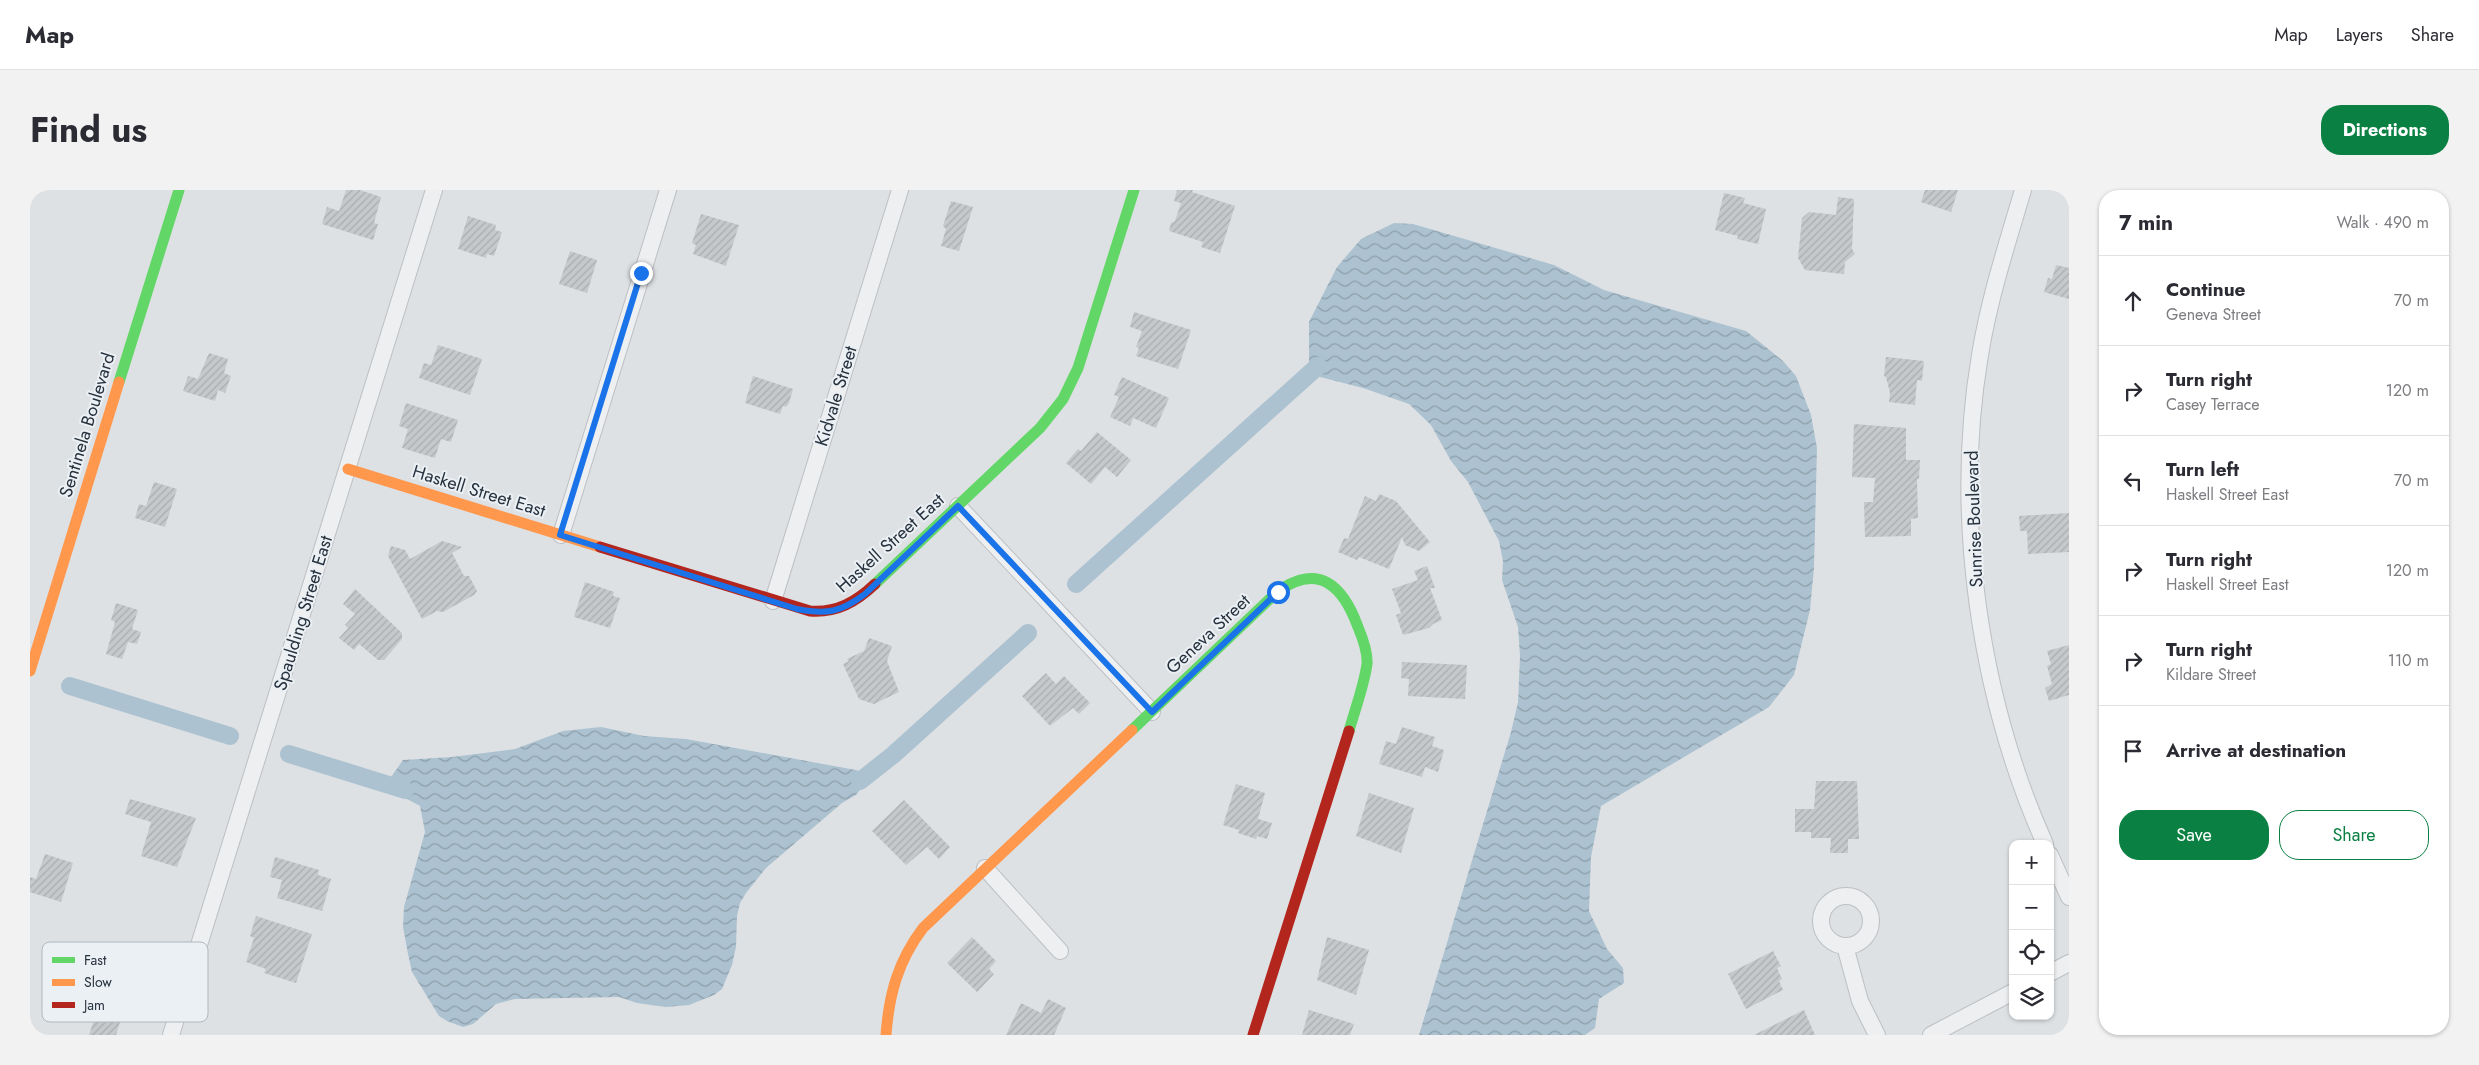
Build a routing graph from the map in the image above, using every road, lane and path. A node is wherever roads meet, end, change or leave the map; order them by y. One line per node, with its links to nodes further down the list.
1 (179, 190): 11 (street, Sentinela Boulevard)
2 (434, 190): 7 (street, Spaulding Street East)
3 (668, 190): 9 (street)
4 (900, 190): 10 (street, Kidvale Street)
5 (1134, 190): 8 (street, Haskell Street East)
6 (2023, 190): 13 (street, Sunrise Boulevard)
7 (348, 469): 9 (street, Haskell Street East); 17 (street, Spaulding Street East)
8 (958, 506): 10 (street, Haskell Street East); 12 (street)
9 (560, 535): 10 (street, Haskell Street East)
10 (773, 601)
11 (30, 671)
12 (1152, 712): 15 (street, Geneva Street); 26 (street, Geneva Street)
13 (2043, 840)
14 (2054, 864): 16 (street)
15 (985, 868): 19 (street); 25 (street, Geneva Street)
16 (2069, 897)
17 (200, 942)
18 (1845, 946): 27 (street)
19 (1060, 951)
20 (2069, 963): 21 (street)
21 (2054, 971)
22 (2009, 994): 28 (street)
23 (175, 1022): 24 (street, Spaulding Street East)
24 (171, 1035)
25 (886, 1035)
26 (1253, 1035)
27 (1877, 1035)
28 (1931, 1035)

